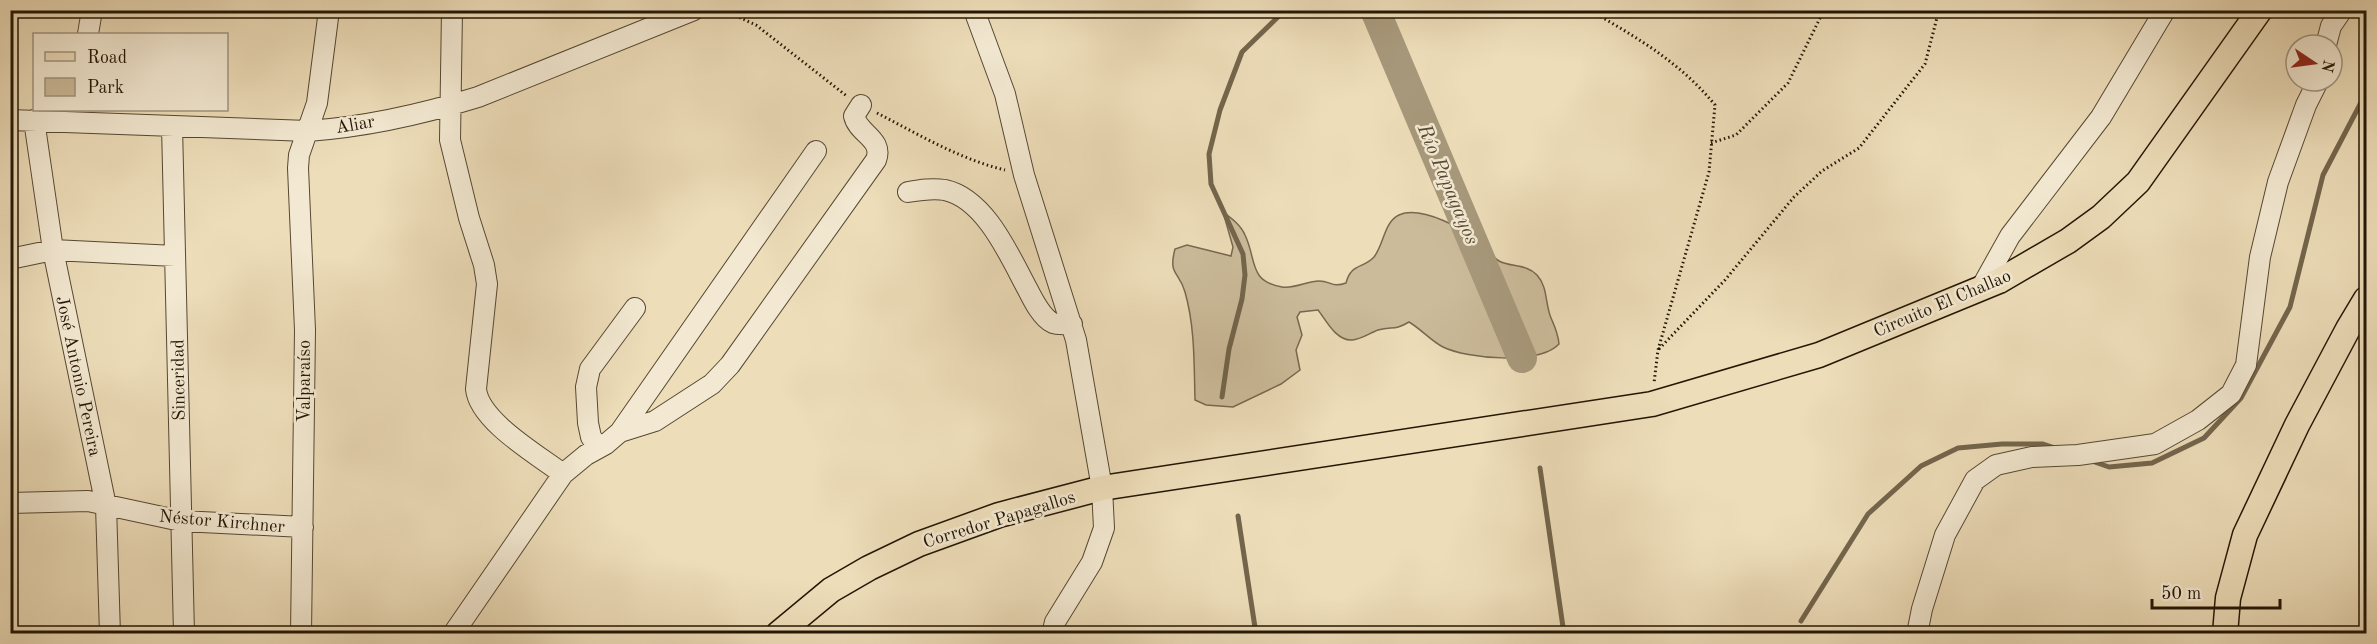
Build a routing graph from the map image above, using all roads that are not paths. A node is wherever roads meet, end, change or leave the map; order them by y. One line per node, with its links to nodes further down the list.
1 (92, 10): 9 (street)
2 (329, 10): 18 (street, Valparaíso)
3 (452, 10): 12 (street)
4 (974, 10): 27 (street)
5 (2165, 10): 24 (street)
6 (2260, 10): 24 (main road, Circuito El Challao)
7 (2342, 10): 10 (street)
8 (688, 14): 12 (street, Aliar)
9 (88, 33)
10 (2329, 33)
11 (2312, 93): 43 (street)
12 (450, 105): 18 (street, Aliar); 31 (street)
13 (861, 105): 29 (street)
14 (79, 116): 16 (street, Aliar); 17 (street, Aliar)
15 (10, 120): 16 (street, Aliar)
16 (34, 120): 21 (street, José Antonio Pereira)
17 (172, 126): 18 (street, Aliar); 22 (street, Sinceridad)
18 (308, 131): 36 (street, Valparaíso)
19 (816, 151): 29 (street)
20 (908, 192): 27 (street)
21 (53, 249): 22 (street); 23 (street); 34 (street, José Antonio Pereira)
22 (174, 256): 35 (street, Sinceridad)
23 (10, 259)
24 (1981, 288): 28 (main road, Circuito El Challao)
25 (2367, 299): 44 (main road)
26 (635, 308): 30 (street)
27 (1072, 324): 32 (street)
28 (1626, 410): 32 (main road, Corredor Papagallos)
29 (620, 432): 30 (street)
30 (599, 448): 31 (street)
31 (563, 474): 40 (street)
32 (1102, 488): 41 (main road, Corredor Papagallos); 42 (street)
33 (10, 503): 34 (street, Néstor Kirchner)
34 (106, 506): 35 (street, Néstor Kirchner); 37 (street, José Antonio Pereira)
35 (181, 521): 36 (street, Néstor Kirchner); 38 (street, Sinceridad)
36 (303, 527): 39 (street, Valparaíso)
37 (110, 633)
38 (184, 633)
39 (301, 633)
40 (453, 633)
41 (778, 633)
42 (1053, 633)
43 (1917, 633)
44 (2225, 633)

